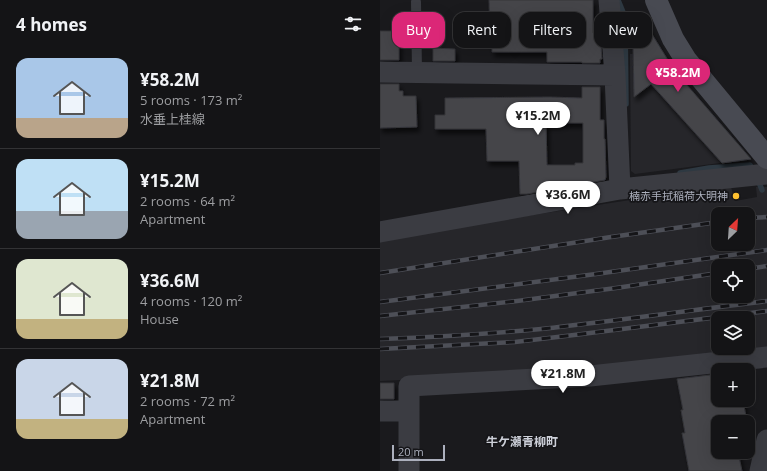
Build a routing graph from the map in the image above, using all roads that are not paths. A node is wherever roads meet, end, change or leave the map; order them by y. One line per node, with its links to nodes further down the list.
1 (610, 0): 6 (street)
2 (656, 0): 7 (main road)
3 (416, 2): 5 (lane)
4 (380, 72): 5 (street)
5 (417, 72): 6 (street)
6 (615, 75): 8 (street)
7 (763, 171): 8 (street)
8 (620, 189): 9 (street)
9 (380, 232)
10 (767, 357): 12 (street)
11 (380, 411): 12 (street)
12 (409, 411): 14 (street)
13 (767, 440): 15 (street)
14 (409, 471)
15 (760, 471)

